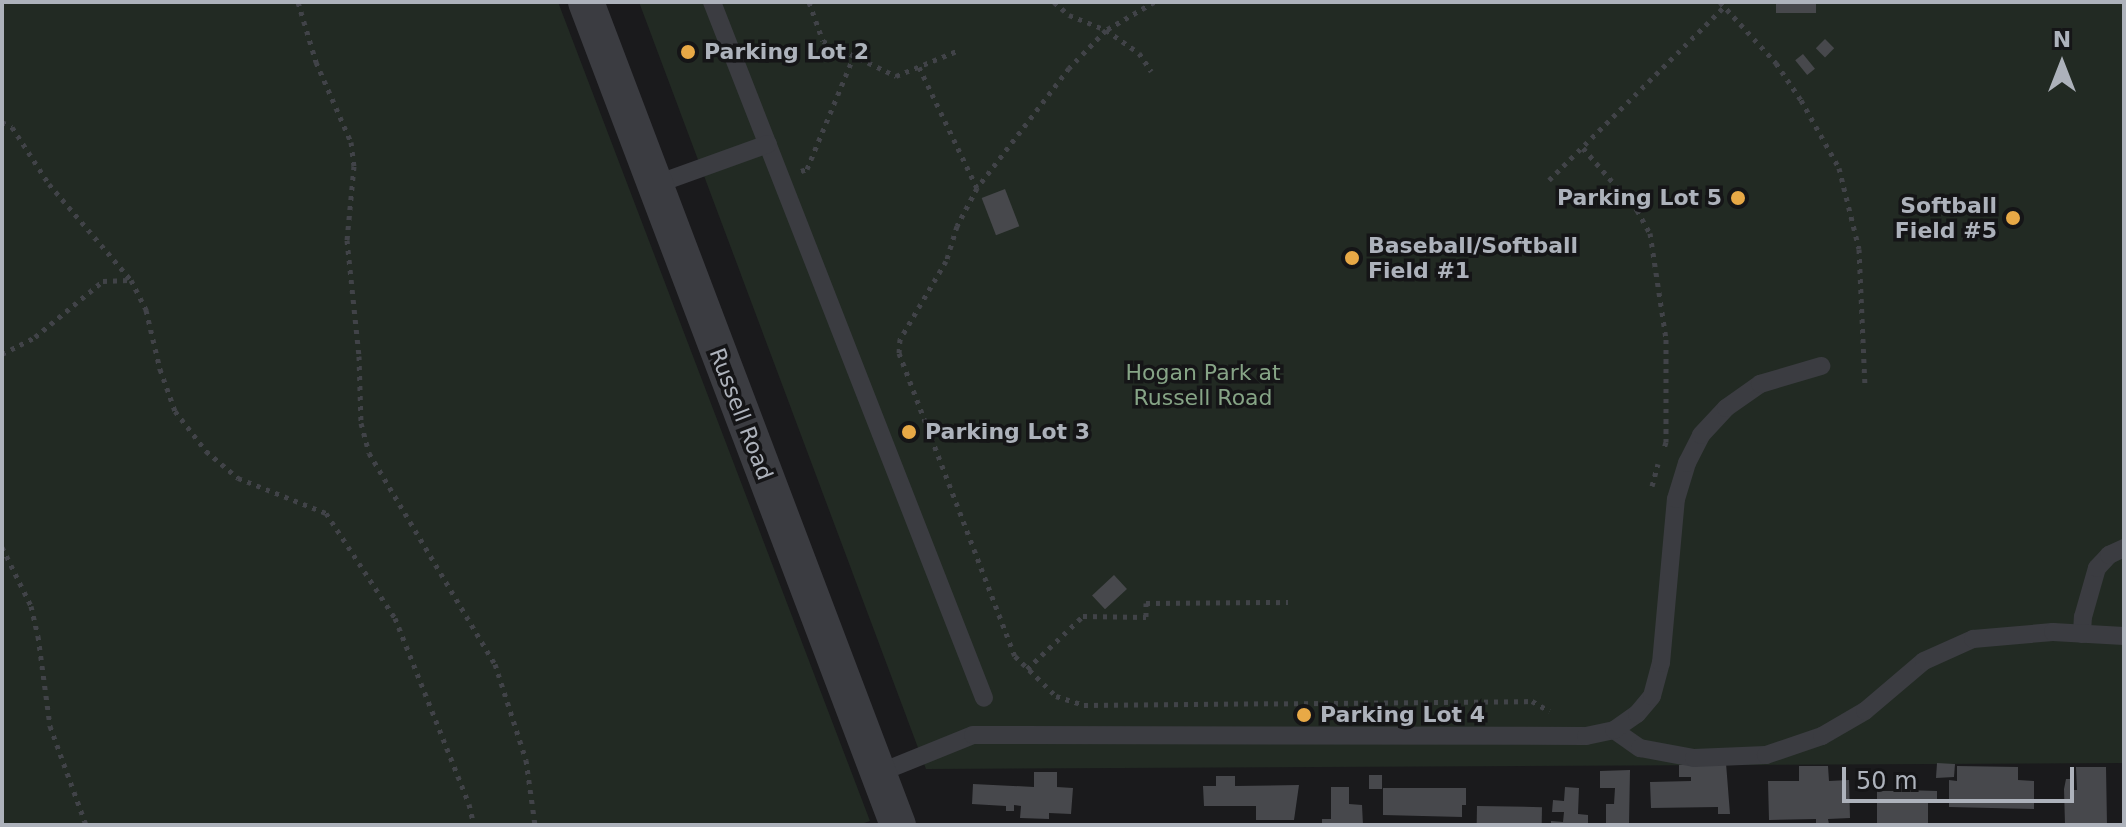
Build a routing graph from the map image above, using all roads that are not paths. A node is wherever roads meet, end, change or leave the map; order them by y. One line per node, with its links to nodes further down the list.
1 (586, 2): 4 (street, Russell Road)
2 (712, 2): 3 (lane)
3 (768, 144): 4 (lane); 9 (lane)
4 (654, 185): 11 (street, Russell Road)
5 (1821, 366): 10 (lane)
6 (2124, 548): 7 (lane)
7 (2082, 634): 8 (lane); 10 (lane)
8 (2124, 636)
9 (984, 698)
10 (1614, 730): 11 (lane)
11 (879, 773): 12 (street, Russell Road)
12 (898, 825)

